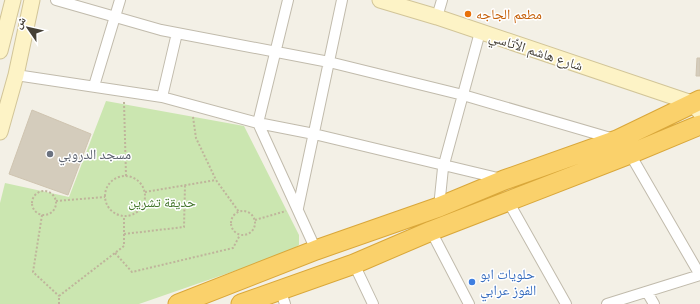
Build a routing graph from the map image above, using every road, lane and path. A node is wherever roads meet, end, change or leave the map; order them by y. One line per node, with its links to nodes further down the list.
1 (14, 0): 13 (main road)
2 (32, 0): 16 (main road)
3 (56, 0): 9 (street)
4 (120, 0): 9 (street)
5 (288, 0): 14 (street)
6 (342, 0): 15 (street)
7 (380, 0): 10 (main road, شارع هاشم الأتاسي)
8 (442, 0): 10 (street)
9 (116, 17): 12 (street); 17 (street)
10 (437, 17): 11 (main road, شارع هاشم الأتاسي)
11 (480, 32): 19 (street); 21 (main road, شارع هاشم الأتاسي)
12 (177, 33): 14 (street); 20 (street)
13 (0, 51)
14 (276, 51): 15 (street); 23 (street)
15 (329, 62): 19 (street); 26 (street)
16 (16, 75): 17 (street); 25 (main road)
17 (94, 86): 18 (street)
18 (124, 90): 20 (street); 30 (path)
19 (463, 94): 27 (street); 29 (street)
20 (162, 97): 22 (street)
21 (697, 105): 27 (highway)
22 (192, 106): 23 (street); 31 (path)
23 (258, 123): 26 (street); 39 (street)
24 (700, 125): 28 (highway)
25 (0, 132)
26 (314, 134): 29 (street); 39 (street)
27 (617, 140): 32 (highway)
28 (630, 154): 37 (highway); 50 (street)
29 (444, 165): 32 (street); 38 (street)
30 (126, 176): 34 (path); 35 (path)
31 (216, 180): 33 (path); 40 (path)
32 (504, 180): 38 (highway)
33 (185, 185): 34 (path); 45 (path)
34 (144, 192): 42 (path)
35 (105, 197): 36 (path); 42 (path)
36 (56, 201): 41 (path); 41 (path)
37 (508, 201): 44 (highway); 59 (street)
38 (439, 207): 47 (highway)
39 (298, 208): 43 (path); 47 (street)
40 (238, 212): 43 (path); 46 (path)
41 (42, 215): 52 (path)
42 (124, 216): 45 (path)
43 (255, 220): 46 (path)
44 (432, 231): 49 (highway); 58 (street)
45 (124, 234): 48 (path)
46 (240, 235): 48 (path)
47 (316, 250): 55 (highway)
48 (115, 253): 52 (path)
49 (354, 264): 53 (highway); 57 (street)
50 (700, 275): 51 (street)
51 (647, 292): 60 (street); 61 (street)
52 (59, 296): 54 (path)
53 (283, 297): 56 (highway)
54 (59, 304)
55 (178, 304)
56 (241, 304)
57 (373, 304)
58 (469, 304)
59 (566, 304)
60 (607, 304)
61 (654, 304)

